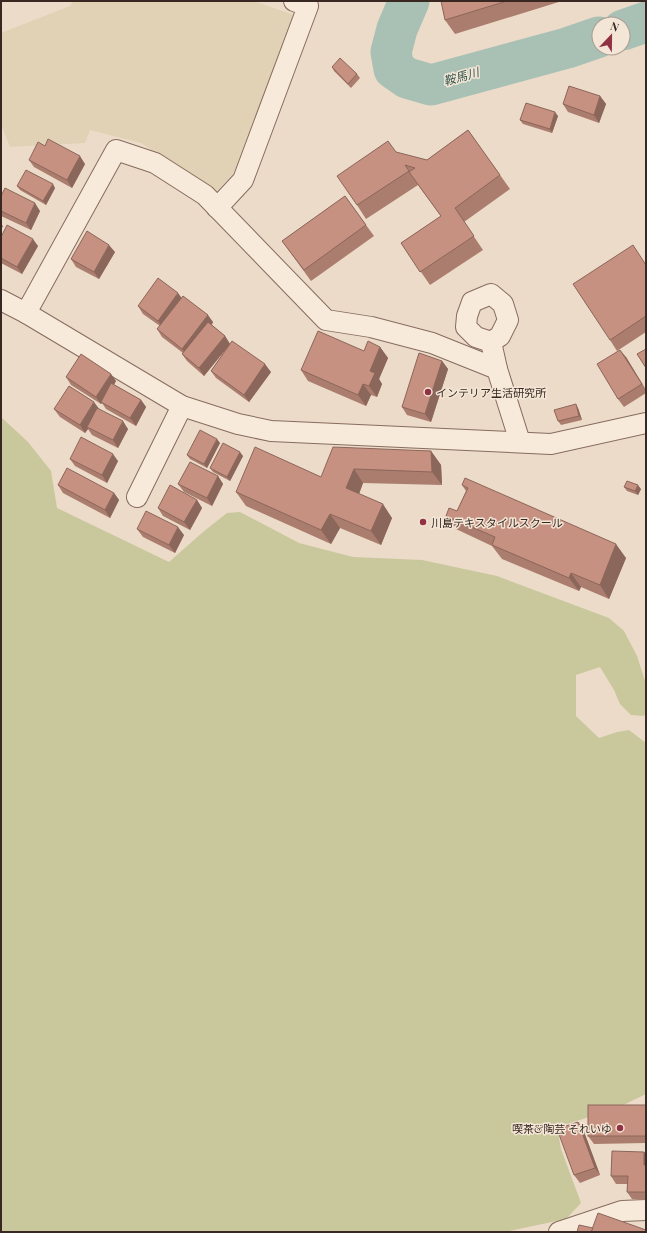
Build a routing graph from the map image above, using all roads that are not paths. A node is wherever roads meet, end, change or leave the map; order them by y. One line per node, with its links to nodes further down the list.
1 (294, 1): 2 (street)
2 (217, 208): 4 (street); 6 (street)
3 (1, 300): 4 (street)
4 (26, 312): 7 (street)
5 (491, 342): 6 (street)
6 (497, 369): 9 (street)
7 (182, 406): 9 (street); 10 (street)
8 (646, 423): 9 (street)
9 (520, 442)
10 (137, 497)
11 (646, 1210): 12 (street)
12 (559, 1232)

